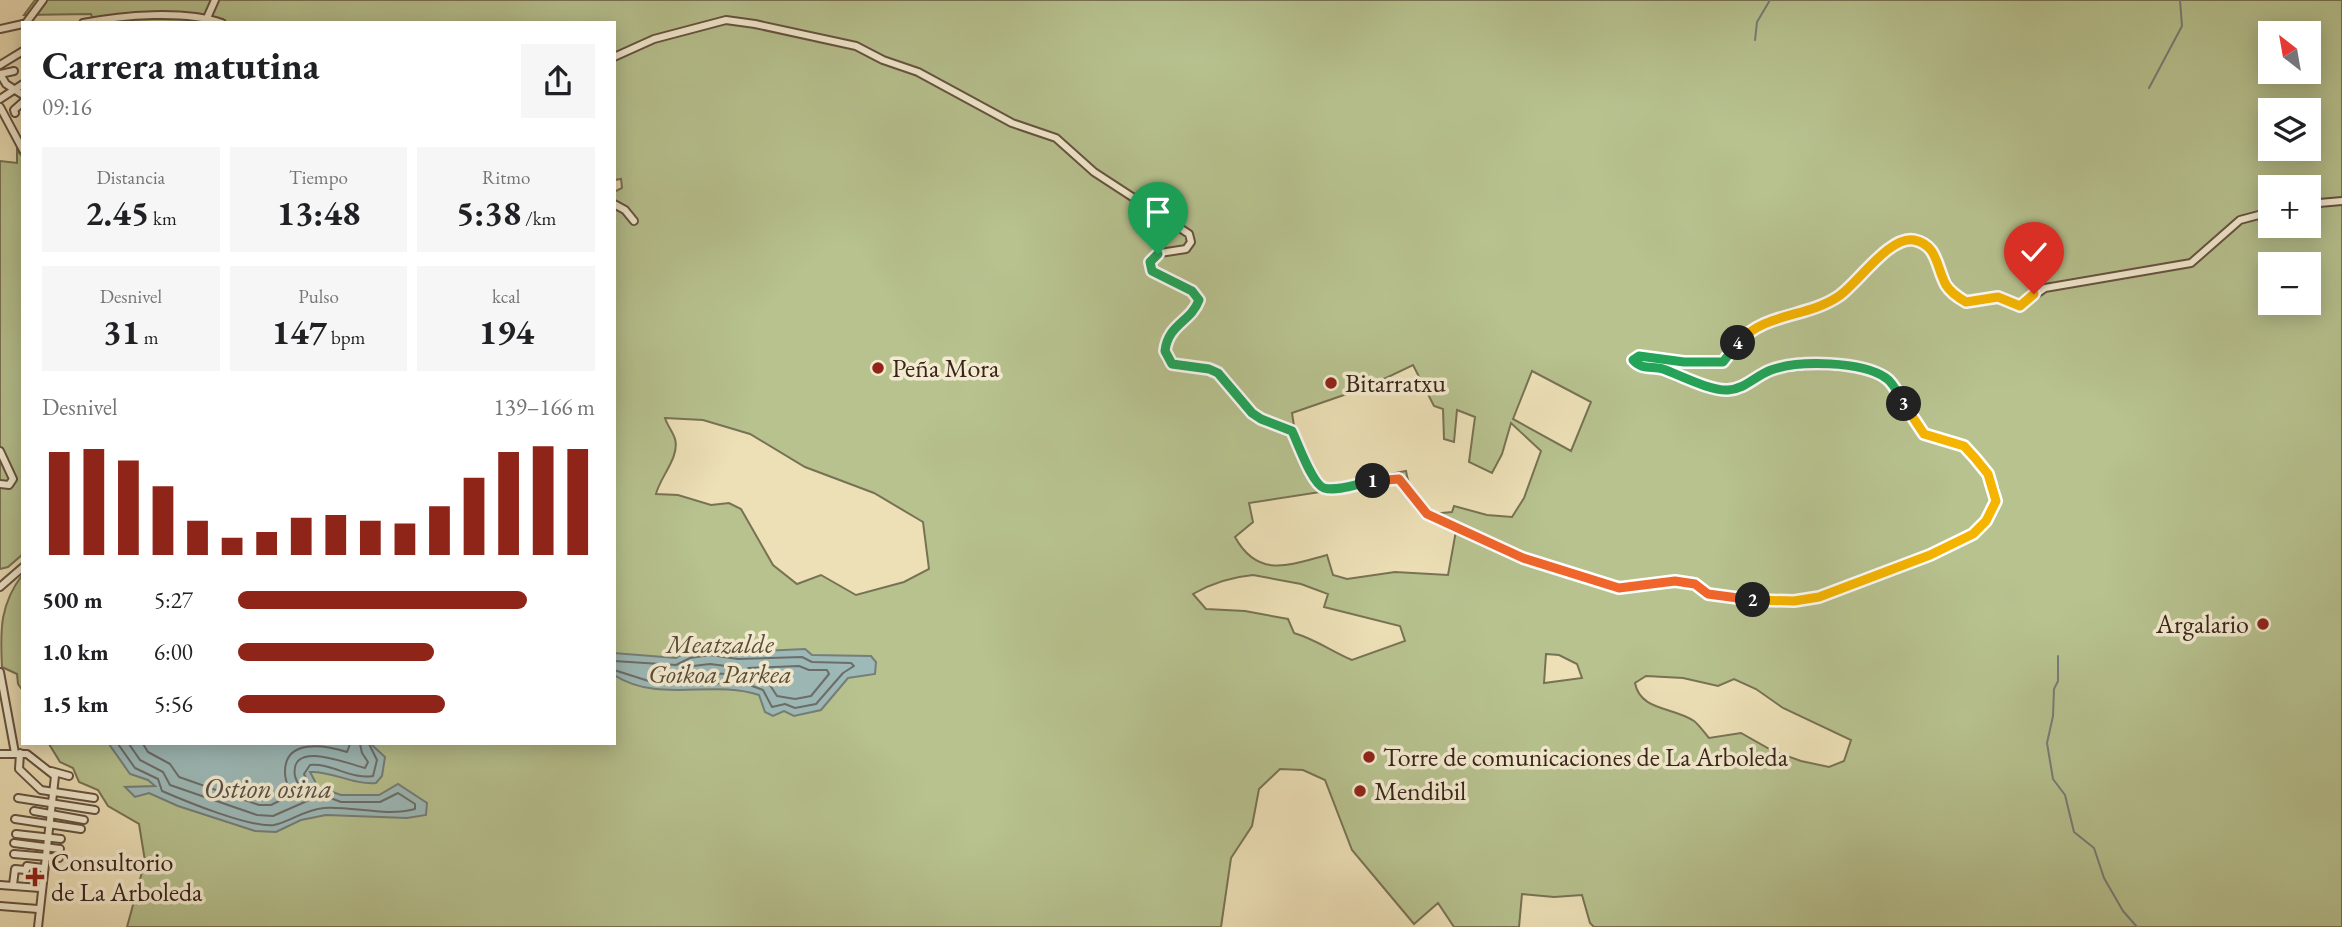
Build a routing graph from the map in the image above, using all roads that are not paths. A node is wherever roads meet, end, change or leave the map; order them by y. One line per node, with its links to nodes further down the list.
1 (43, 0): 4 (street)
2 (215, 0): 3 (street)
3 (207, 18): 5 (street); 6 (street)
4 (26, 21)
5 (106, 21)
6 (216, 21)
7 (21, 25): 8 (street)
8 (0, 29)
9 (21, 51): 11 (street)
10 (616, 56): 23 (street)
11 (0, 65)
12 (14, 71): 13 (street)
13 (0, 74): 14 (street)
14 (20, 92): 15 (street)
15 (0, 99)
16 (21, 104): 18 (street)
17 (0, 107): 19 (street)
18 (15, 113)
19 (21, 146)
20 (2342, 201): 21 (street)
21 (2321, 203)
22 (616, 205): 24 (street)
23 (2258, 215)
24 (634, 222)
25 (0, 451): 26 (street)
26 (0, 484)
27 (21, 569): 28 (street)
28 (0, 587)
29 (0, 672): 30 (street)
30 (18, 753): 31 (street); 32 (street); 34 (street)
31 (0, 754)
32 (51, 771): 33 (street); 35 (street)
33 (69, 776)
34 (38, 788): 35 (street); 38 (street)
35 (54, 793): 37 (street); 39 (street)
36 (18, 798): 38 (street)
37 (94, 799)
38 (36, 801): 39 (street); 41 (street)
39 (52, 804): 40 (street); 42 (street)
40 (96, 810)
41 (34, 811): 42 (street); 45 (street)
42 (51, 814): 44 (street); 46 (street)
43 (15, 819): 45 (street)
44 (83, 820)
45 (33, 822): 46 (street)
46 (50, 824): 47 (street); 49 (street)
47 (81, 829)
48 (16, 834): 49 (street)
49 (47, 837): 50 (street); 52 (street)
50 (61, 839)
51 (14, 843): 52 (street)
52 (46, 847): 53 (street); 55 (street)
53 (60, 849)
54 (14, 854): 55 (street)
55 (44, 856): 56 (street); 57 (street)
56 (59, 858)
57 (43, 868): 59 (street); 60 (street)
58 (0, 885): 59 (street)
59 (13, 885): 60 (street)
60 (40, 887): 62 (street)
61 (0, 906): 62 (street)
62 (38, 909): 63 (street)
63 (38, 927)

